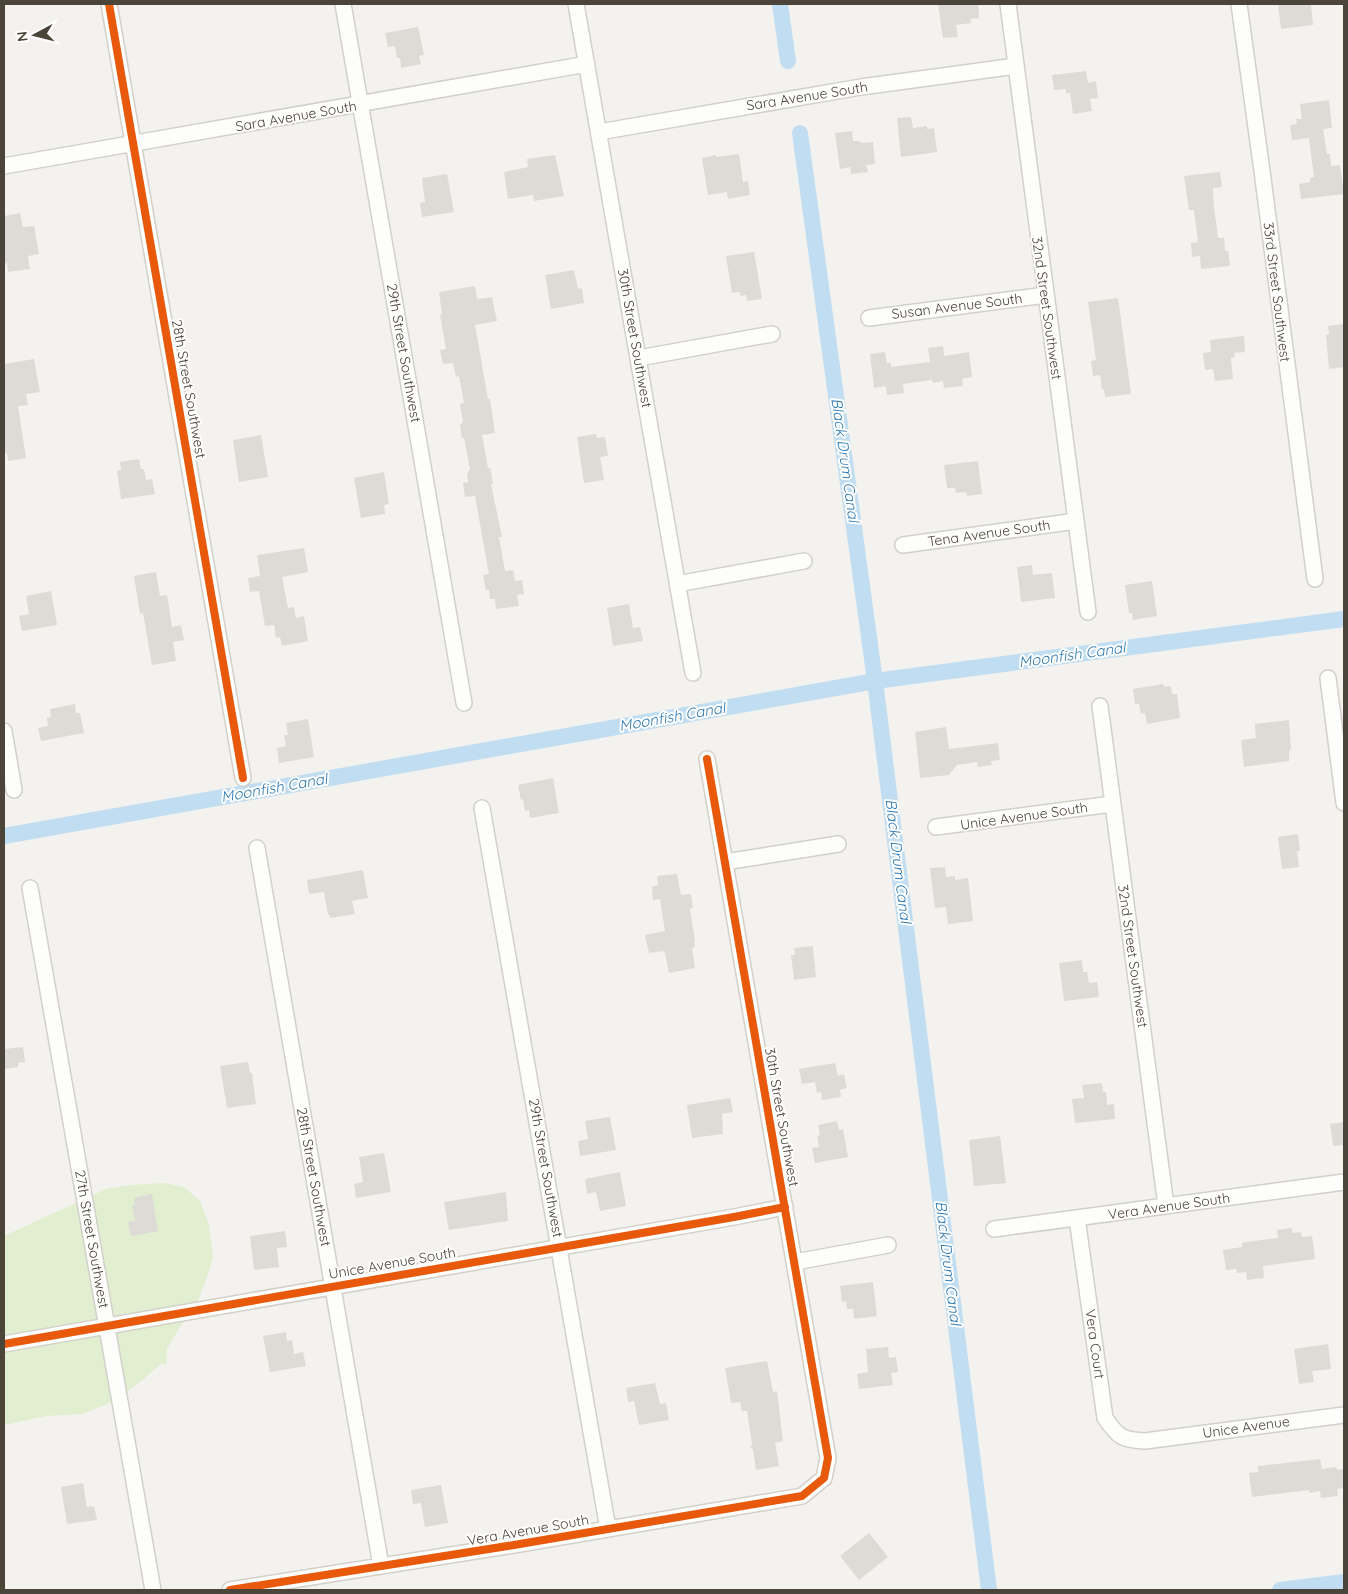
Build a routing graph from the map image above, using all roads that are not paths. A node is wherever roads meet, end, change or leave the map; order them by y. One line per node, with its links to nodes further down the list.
1 (109, 4): 10 (street, 28th Street Southwest)
2 (343, 4): 8 (street, 29th Street Southwest)
3 (576, 4): 6 (street, 30th Street Southwest)
4 (1008, 4): 7 (street, 32nd Street Southwest)
5 (1239, 4): 19 (street, 33rd Street Southwest)
6 (587, 64): 8 (street, Sara Avenue South); 9 (street, 30th Street Southwest)
7 (1016, 66): 9 (street, Sara Avenue South); 12 (street, 32nd Street Southwest)
8 (360, 105): 10 (street, Sara Avenue South); 24 (street, 29th Street Southwest)
9 (599, 132): 15 (street, 30th Street Southwest)
10 (134, 144): 11 (street, Sara Avenue South); 28 (street, 28th Street Southwest)
11 (4, 166)
12 (1046, 295): 13 (street, Susan Avenue South); 16 (street, 32nd Street Southwest)
13 (869, 318)
14 (772, 334): 15 (street)
15 (639, 358): 20 (street, 30th Street Southwest)
16 (1076, 521): 17 (street, Tena Avenue South); 21 (street, 32nd Street Southwest)
17 (903, 545)
18 (804, 561): 20 (street)
19 (1315, 579)
20 (677, 584): 22 (street, 30th Street Southwest)
21 (1088, 612)
22 (693, 673)
23 (1328, 678): 30 (street)
24 (464, 703)
25 (1100, 706): 31 (street, 32nd Street Southwest)
26 (4, 731): 29 (street)
27 (707, 759): 36 (street, 30th Street Southwest)
28 (244, 778)
29 (14, 790)
30 (1344, 803)
31 (1112, 804): 33 (street, Unice Avenue South); 39 (street, 32nd Street Southwest)
32 (482, 808): 44 (street, 29th Street Southwest)
33 (936, 828)
34 (838, 844): 36 (street)
35 (257, 848): 46 (street, 28th Street Southwest)
36 (725, 862): 40 (street, 30th Street Southwest)
37 (30, 888): 47 (street, 27th Street Southwest)
38 (1344, 1182): 39 (street, Vera Avenue South)
39 (1166, 1206): 41 (street, Vera Avenue South)
40 (784, 1207): 44 (street, Unice Avenue South); 45 (street, 30th Street Southwest)
41 (1077, 1218): 42 (street, Vera Avenue South); 50 (street, Vera Court)
42 (994, 1229)
43 (888, 1246): 45 (street)
44 (560, 1247): 46 (street, Unice Avenue South); 52 (street, 29th Street Southwest)
45 (795, 1262): 51 (street, 30th Street Southwest)
46 (333, 1286): 47 (street, Unice Avenue South); 53 (street, 28th Street Southwest)
47 (107, 1326): 48 (street, Unice Avenue South); 54 (street, 27th Street Southwest)
48 (4, 1344)
49 (1344, 1414): 50 (street, Unice Avenue)
50 (1148, 1440)
51 (824, 1478): 52 (street, Vera Avenue South)
52 (608, 1529): 53 (street, Vera Avenue South)
53 (381, 1566): 55 (street, Vera Avenue South)
54 (153, 1590)
55 (230, 1590)

